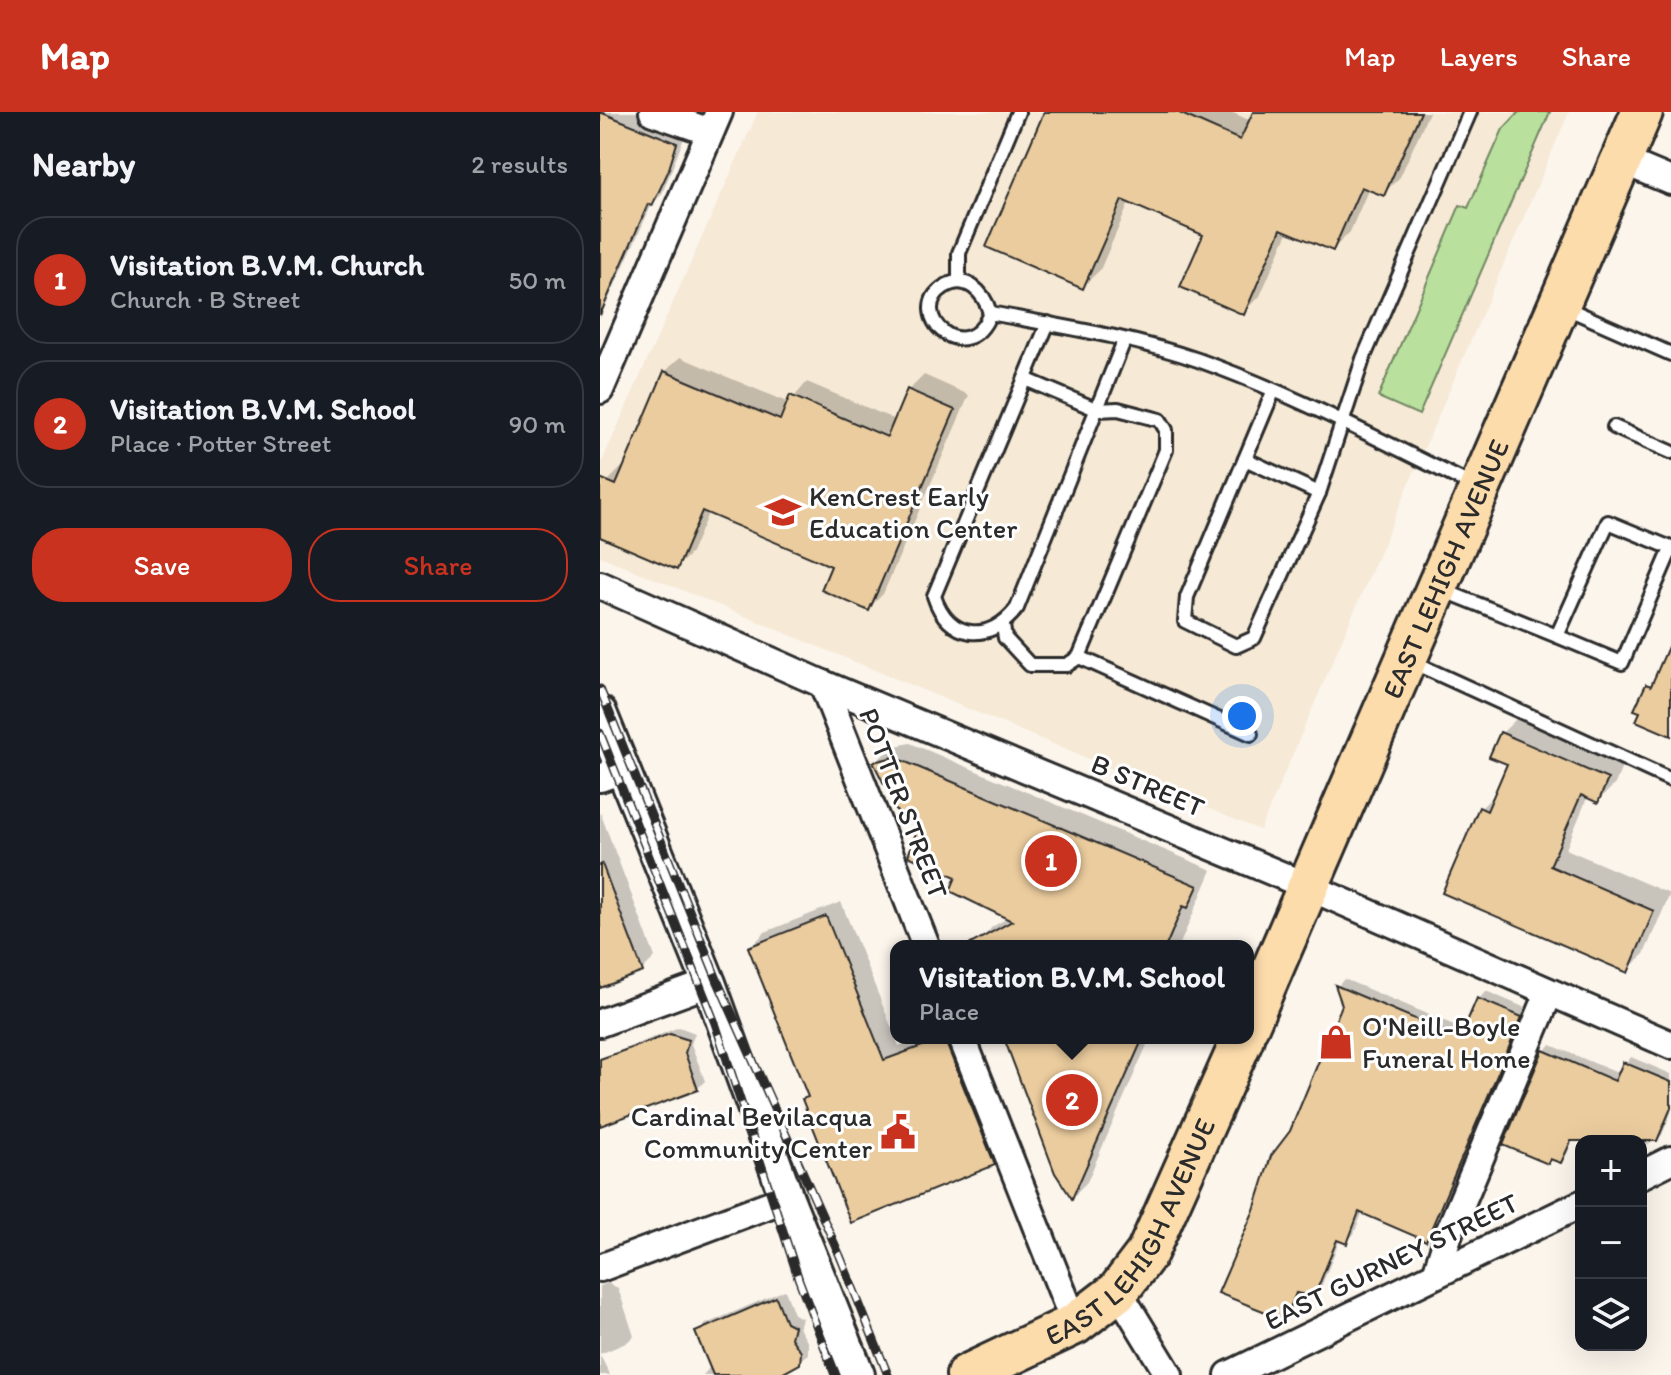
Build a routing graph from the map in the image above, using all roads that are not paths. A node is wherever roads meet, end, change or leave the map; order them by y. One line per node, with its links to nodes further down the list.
1 (653, 112): 5 (street)
2 (1018, 112): 8 (lane)
3 (1470, 112): 18 (lane)
4 (1642, 112): 6 (main road, EAST LEHIGH AVENUE)
5 (714, 122): 15 (street)
6 (1621, 160): 7 (street); 9 (main road, EAST LEHIGH AVENUE)
7 (1671, 181)
8 (959, 282): 10 (lane); 10 (lane)
9 (1558, 304): 13 (lane); 22 (main road, EAST LEHIGH AVENUE)
10 (990, 313): 11 (lane)
11 (1048, 323): 12 (lane); 14 (lane)
12 (1124, 341): 16 (lane); 17 (lane)
13 (1671, 354)
14 (1025, 379): 17 (lane); 27 (lane)
15 (600, 390)
16 (1273, 392): 18 (lane); 21 (lane)
17 (1098, 410): 27 (lane); 29 (lane)
18 (1343, 423): 22 (lane); 23 (lane)
19 (1614, 427): 20 (lane)
20 (1671, 452)
21 (1245, 459): 23 (lane); 23 (lane)
22 (1479, 488): 26 (main road, EAST LEHIGH AVENUE)
23 (1319, 493)
24 (1671, 549): 28 (lane); 28 (lane)
25 (600, 585): 31 (street, B STREET)
26 (1437, 588): 28 (lane); 30 (main road, EAST LEHIGH AVENUE)
27 (1003, 626): 29 (lane)
28 (1557, 636)
29 (1079, 657): 33 (lane)
30 (1405, 658): 35 (lane); 36 (main road, EAST LEHIGH AVENUE)
31 (823, 684): 36 (street, B STREET); 37 (street, POTTER STREET)
32 (600, 713): 34 (street)
33 (1251, 734)
34 (611, 774): 38 (street)
35 (1671, 780)
36 (1307, 886): 39 (street, B STREET); 40 (main road, EAST LEHIGH AVENUE)
37 (924, 940)
38 (709, 983): 41 (street); 47 (street)
39 (1549, 993): 44 (street, B STREET); 50 (street)
40 (1254, 1012)
41 (600, 1023)
42 (964, 1044): 52 (street)
43 (1240, 1044): 51 (main road, EAST LEHIGH AVENUE)
44 (1671, 1045)
45 (1671, 1160): 46 (street)
46 (1647, 1172)
47 (787, 1198): 49 (street); 53 (street)
48 (1575, 1207): 50 (street, EAST GURNEY STREET)
49 (600, 1268)
50 (1436, 1274): 56 (street, EAST GURNEY STREET)
51 (1118, 1291): 52 (main road, EAST LEHIGH AVENUE); 55 (street)
52 (1075, 1324): 54 (main road, EAST LEHIGH AVENUE)
53 (858, 1375)
54 (967, 1375)
55 (1169, 1375)
56 (1229, 1375)

